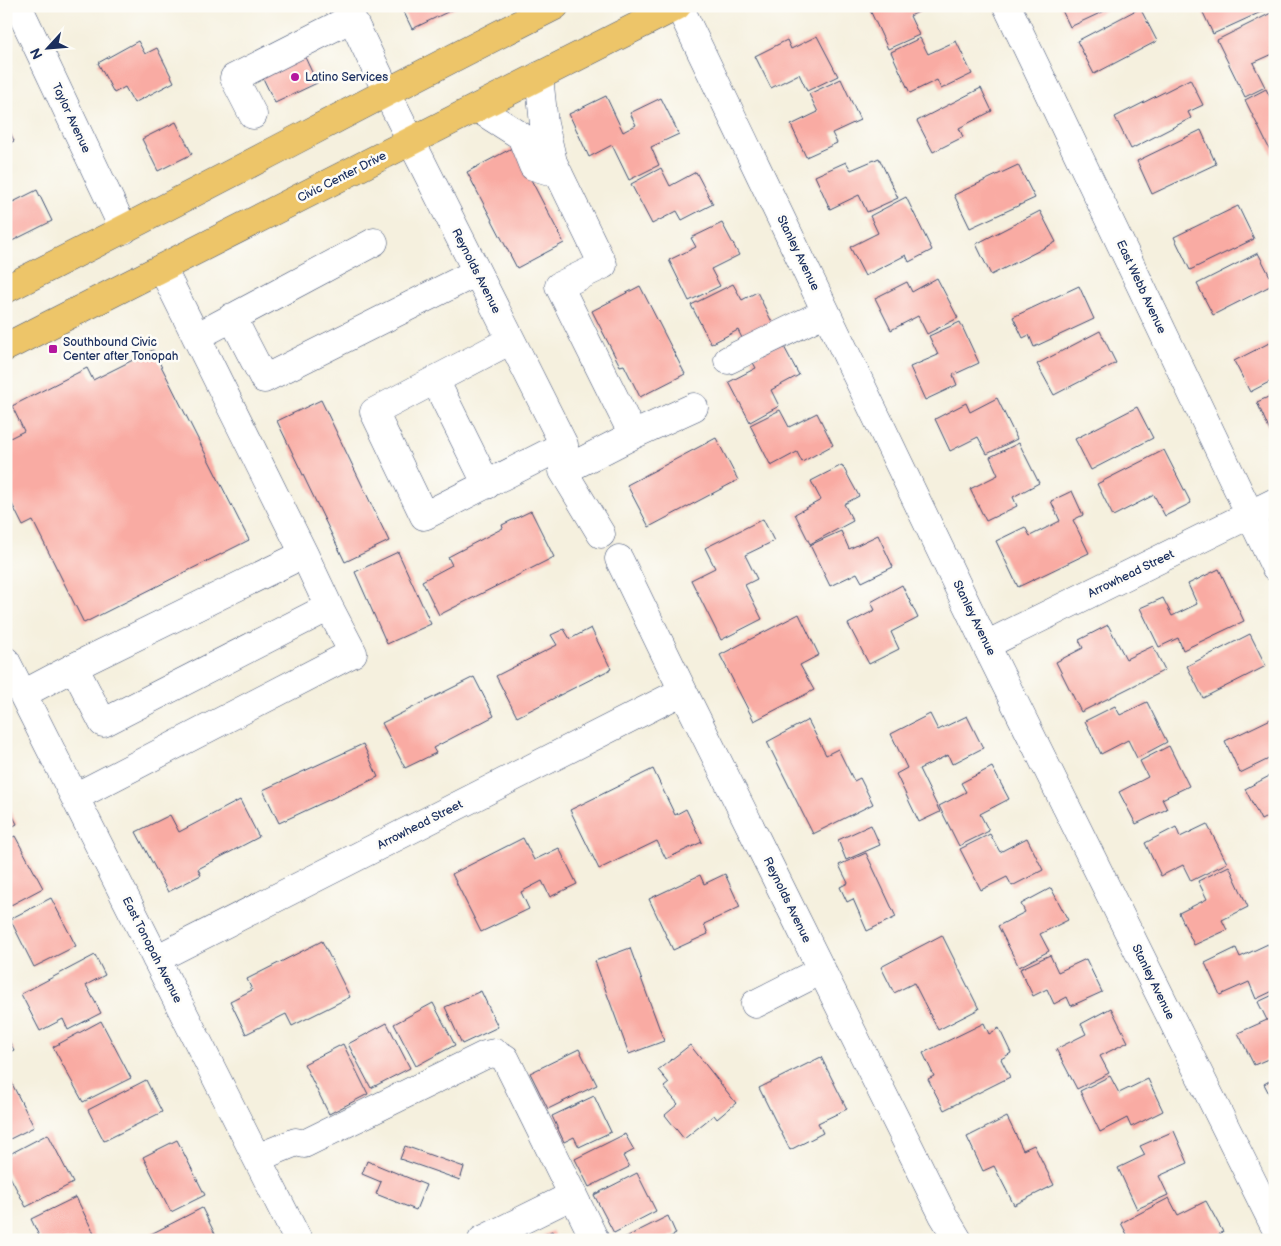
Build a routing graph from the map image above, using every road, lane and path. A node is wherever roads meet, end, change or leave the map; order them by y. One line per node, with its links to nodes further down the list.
1 (18, 6): 12 (street, Taylor Avenue)
2 (555, 6): 7 (main road)
3 (678, 6): 6 (main road, Civic Center Drive); 17 (street, Stanley Avenue)
4 (1007, 6): 29 (street, East Webb Avenue)
5 (349, 12): 7 (street, Reynolds Avenue); 9 (street)
6 (539, 76): 8 (main road, Civic Center Drive); 11 (street)
7 (387, 92): 10 (street, Reynolds Avenue); 12 (main road)
8 (477, 108): 10 (main road, Civic Center Drive); 11 (street)
9 (253, 115)
10 (411, 142): 14 (main road, Civic Center Drive); 15 (street, Reynolds Avenue)
11 (558, 174): 25 (street)
12 (124, 230): 16 (main road)
13 (374, 242): 18 (street)
14 (162, 268): 19 (street); 21 (main road, Civic Center Drive)
15 (476, 272): 18 (street); 20 (street, Reynolds Avenue)
16 (6, 290)
17 (826, 312): 22 (street); 35 (street, Stanley Avenue)
18 (232, 317): 19 (street)
19 (196, 336): 31 (street)
20 (511, 340): 23 (street); 26 (street, Reynolds Avenue)
21 (6, 347)
22 (728, 360)
23 (435, 380): 27 (street); 27 (street)
24 (694, 408): 25 (street)
25 (633, 435): 26 (street)
26 (563, 458): 27 (street); 30 (street, Reynolds Avenue)
27 (487, 485)
28 (1275, 502): 29 (street, Arrowhead Street)
29 (1249, 515): 33 (street, East Webb Avenue); 35 (street, Arrowhead Street)
30 (601, 534)
31 (304, 554): 34 (street); 37 (street)
32 (619, 559): 38 (street, Reynolds Avenue)
33 (1275, 567)
34 (329, 607): 37 (street); 40 (street)
35 (986, 645): 46 (street, Stanley Avenue)
36 (6, 661): 39 (street, East Tonopah Avenue)
37 (74, 667): 39 (street)
38 (683, 691): 41 (street, Arrowhead Street); 42 (street, Reynolds Avenue)
39 (23, 694): 40 (street, East Tonopah Avenue)
40 (75, 797): 41 (street, East Tonopah Avenue)
41 (156, 959): 44 (street, East Tonopah Avenue)
42 (822, 970): 43 (street); 50 (street, Reynolds Avenue)
43 (755, 1004)
44 (257, 1158): 45 (street); 47 (street, East Tonopah Avenue)
45 (573, 1195): 48 (street); 49 (street)
46 (1275, 1227)
47 (298, 1240)
48 (482, 1240)
49 (595, 1240)
50 (958, 1240)

